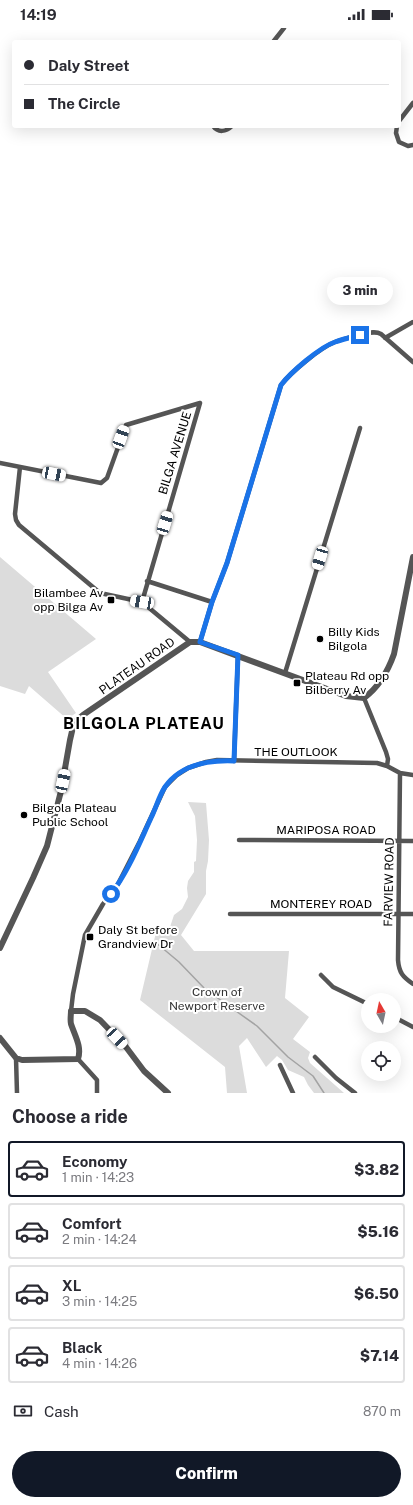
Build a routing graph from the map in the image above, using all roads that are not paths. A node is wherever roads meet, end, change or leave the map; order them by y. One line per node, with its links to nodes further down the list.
1 (284, 28): 2 (street)
2 (275, 40)
3 (413, 103): 4 (street)
4 (401, 118)
5 (216, 128): 6 (street)
6 (230, 128)
7 (397, 128): 8 (street)
8 (413, 145)
9 (413, 322): 10 (street)
10 (385, 338): 11 (street); 18 (street)
11 (413, 362)
12 (360, 428): 22 (street)
13 (0, 463): 14 (street)
14 (20, 467): 16 (street, BILGA AVENUE); 17 (street)
15 (413, 557): 23 (street)
16 (147, 581): 17 (street, BILGA AVENUE); 18 (street)
17 (142, 602): 19 (street)
18 (212, 602): 20 (street)
19 (190, 642): 20 (street, PLATEAU ROAD); 34 (street, PLATEAU ROAD)
20 (200, 642): 21 (street, PLATEAU ROAD)
21 (238, 655): 22 (street, PLATEAU ROAD); 24 (street)
22 (285, 673): 23 (street, PLATEAU ROAD)
23 (364, 698): 25 (street)
24 (234, 761): 25 (street, THE OUTLOOK); 38 (street, THE OUTLOOK)
25 (387, 766): 26 (street, THE OUTLOOK)
26 (400, 774): 27 (street, THE OUTLOOK); 29 (street, FARVIEW ROAD)
27 (413, 775)
28 (239, 840): 29 (street, MARIPOSA ROAD)
29 (400, 841): 30 (street, MARIPOSA ROAD); 32 (street, FARVIEW ROAD)
30 (413, 841)
31 (230, 914): 32 (street, MONTEREY ROAD)
32 (399, 914): 33 (street, MONTEREY ROAD); 36 (street, FARVIEW ROAD)
33 (413, 914)
34 (0, 948)
35 (321, 975): 37 (street)
36 (413, 984)
37 (361, 1001)
38 (71, 1011): 44 (street); 48 (street)
39 (401, 1021): 40 (street)
40 (413, 1027)
41 (0, 1038): 43 (street)
42 (315, 1057): 50 (street)
43 (16, 1058): 44 (street); 46 (street)
44 (78, 1059): 47 (street)
45 (280, 1065): 49 (street)
46 (17, 1093)
47 (97, 1093)
48 (168, 1093)
49 (293, 1093)
50 (355, 1093)

